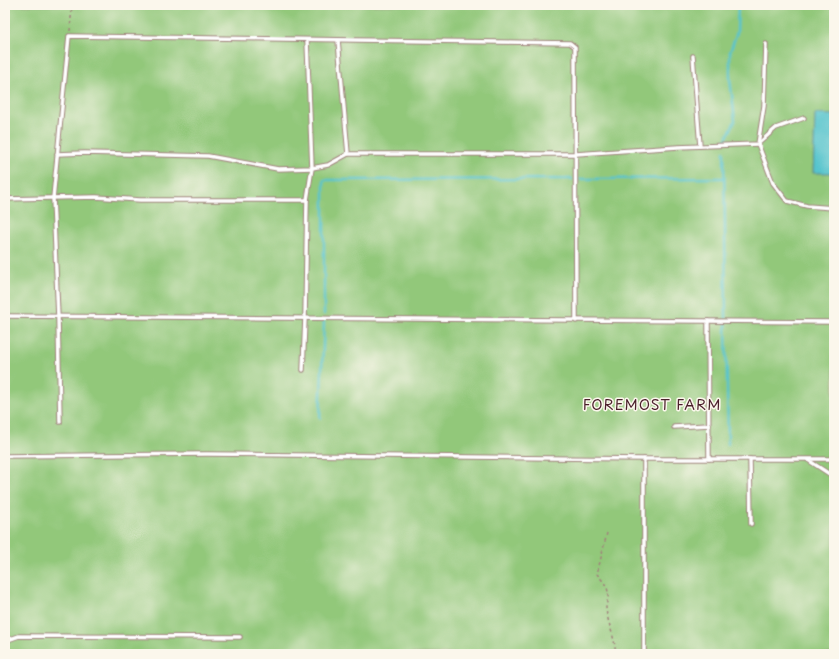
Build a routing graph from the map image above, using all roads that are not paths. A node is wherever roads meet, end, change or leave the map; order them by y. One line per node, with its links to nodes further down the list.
1 (307, 40): 2 (lane); 8 (lane); 11 (lane)
2 (338, 40): 9 (lane); 10 (lane)
3 (766, 44): 6 (lane)
4 (693, 56): 7 (lane)
5 (804, 118): 6 (lane)
6 (758, 144): 7 (lane); 15 (lane)
7 (700, 146): 10 (lane)
8 (57, 154): 11 (lane); 13 (lane)
9 (348, 154): 10 (lane); 11 (lane)
10 (576, 154): 19 (lane)
11 (312, 168): 14 (lane)
12 (5, 198): 13 (lane)
13 (53, 198): 14 (lane); 17 (lane)
14 (307, 200): 18 (lane)
15 (834, 208)
16 (5, 316): 17 (lane)
17 (58, 317): 18 (lane); 23 (lane)
18 (305, 318): 19 (lane); 22 (lane)
19 (576, 321): 20 (lane)
20 (708, 321): 21 (lane); 24 (lane)
21 (834, 322)
22 (303, 370)
23 (60, 422)
24 (709, 425): 25 (lane); 28 (lane)
25 (674, 427)
26 (5, 456): 27 (lane)
27 (644, 459): 28 (lane); 36 (lane)
28 (709, 459): 29 (lane)
29 (750, 459): 30 (lane); 33 (lane)
30 (807, 460): 31 (lane); 32 (lane)
31 (834, 460)
32 (834, 477)
33 (751, 524)
34 (240, 637): 35 (lane)
35 (5, 641)
36 (644, 654)

